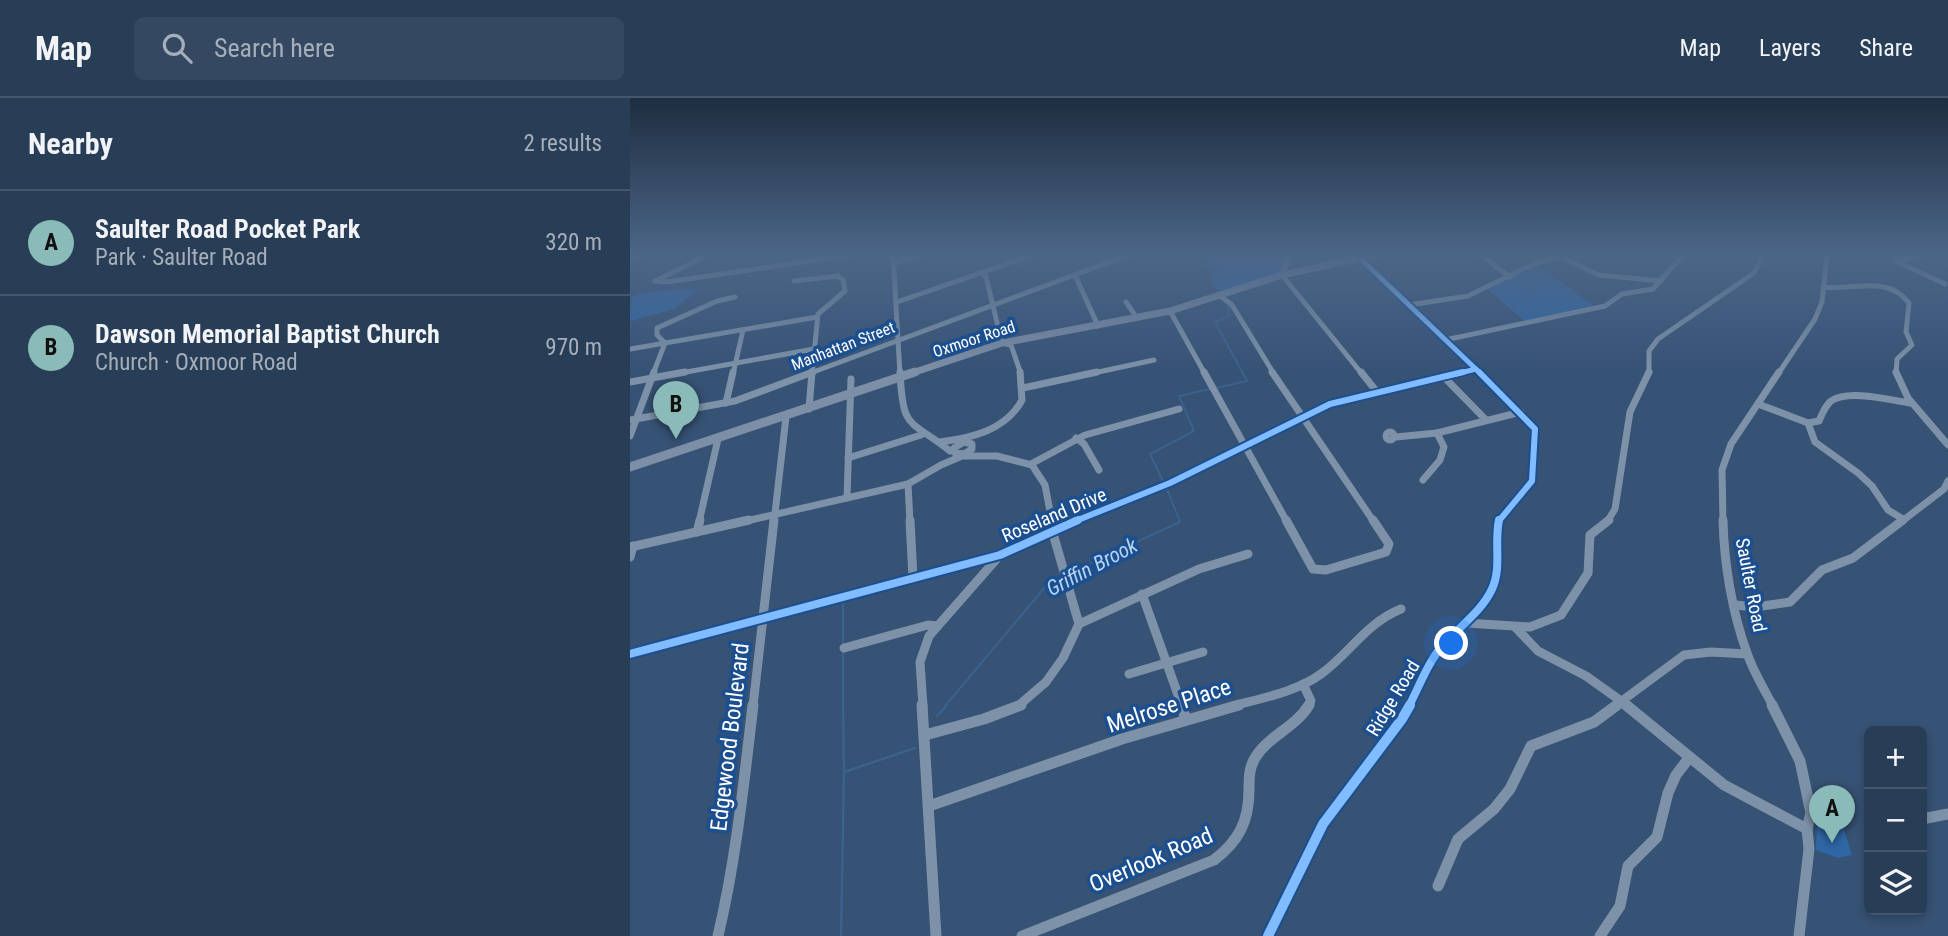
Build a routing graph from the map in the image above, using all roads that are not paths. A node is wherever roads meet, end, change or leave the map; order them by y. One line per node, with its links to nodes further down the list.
1 (843, 294): 21 (street)
2 (896, 294): 16 (street)
3 (920, 294): 16 (street)
4 (990, 294): 18 (street)
5 (1022, 294): 18 (street, Manhattan Street)
6 (1084, 294): 23 (street)
7 (1297, 294): 41 (street)
8 (1398, 294): 19 (street, Ridge Road)
9 (1472, 294): 19 (street)
10 (1622, 294): 26 (street)
11 (1723, 294): 98 (street)
12 (1823, 294): 45 (street, Saulter Road)
13 (1904, 294): 44 (street)
14 (1219, 295): 20 (main road, Oxmoor Road); 50 (street)
15 (734, 296): 27 (street)
16 (897, 302): 25 (street)
17 (1126, 302): 22 (street)
18 (992, 305): 25 (street, Manhattan Street); 28 (street)
19 (1409, 305): 26 (street, Ridge Road)
20 (1170, 311): 22 (main road, Oxmoor Road); 64 (street)
21 (817, 317): 24 (street); 30 (street)
22 (1137, 318): 23 (main road, Oxmoor Road)
23 (1098, 326): 28 (main road, Oxmoor Road)
24 (743, 330): 27 (street); 32 (street)
25 (898, 340): 34 (street, Manhattan Street); 37 (street)
26 (1445, 340): 33 (street, Ridge Road)
27 (665, 343): 29 (street); 36 (street)
28 (1002, 343): 37 (main road, Oxmoor Road); 40 (street)
29 (630, 349)
30 (814, 349): 32 (street); 34 (street)
31 (1154, 360): 40 (street)
32 (735, 363): 36 (street); 43 (street)
33 (1476, 369): 35 (street, Roseland Drive); 48 (street, Ridge Road)
34 (813, 372): 43 (street, Manhattan Street); 46 (street)
35 (1444, 377): 41 (street, Roseland Drive); 52 (street)
36 (651, 378): 39 (street); 51 (street)
37 (900, 378): 42 (main road, Oxmoor Road); 56 (street)
38 (851, 379): 42 (street)
39 (630, 382)
40 (1023, 388): 54 (street)
41 (1377, 393): 50 (street, Roseland Drive)
42 (851, 394): 46 (main road, Oxmoor Road); 69 (street)
43 (726, 403): 51 (street, Manhattan Street)
44 (1910, 403): 53 (street); 65 (street)
45 (1758, 404): 53 (street); 91 (street, Saulter Road)
46 (809, 409): 49 (main road, Oxmoor Road)
47 (1180, 409): 59 (street)
48 (1521, 412): 52 (street); 90 (street, Ridge Road)
49 (786, 417): 60 (main road, Oxmoor Road); 78 (street, Edgewood Boulevard)
50 (1302, 417): 64 (street, Roseland Drive); 64 (street)
51 (633, 420): 57 (street)
52 (1486, 420): 55 (street)
53 (1808, 423): 79 (street)
54 (985, 433): 61 (street); 63 (street)
55 (1437, 433): 58 (street); 74 (street)
56 (921, 435): 62 (street); 69 (street)
57 (630, 436)
58 (1395, 437)
59 (1076, 438): 71 (street); 73 (street)
60 (718, 439): 72 (main road, Oxmoor Road); 81 (street)
61 (964, 441): 62 (street); 63 (street); 66 (street)
62 (940, 442): 66 (street)
63 (975, 445): 67 (street); 68 (street)
64 (1247, 445): 80 (street, Roseland Drive)
65 (1948, 445)
66 (952, 451): 67 (street); 70 (street)
67 (964, 454): 68 (street); 70 (street)
68 (988, 455): 71 (street)
69 (848, 458): 77 (street)
70 (940, 464): 76 (street)
71 (1031, 464): 80 (street)
72 (630, 467)
73 (1098, 470)
74 (1423, 480)
75 (1948, 481): 79 (street)
76 (908, 484): 77 (street); 87 (street)
77 (847, 498): 78 (street)
78 (776, 515): 81 (street); 93 (street, Edgewood Boulevard)
79 (1903, 519): 91 (street)
80 (1052, 530): 84 (street, Roseland Drive); 95 (street)
81 (697, 532): 82 (street)
82 (632, 546): 85 (street)
83 (1248, 554): 89 (street)
84 (1000, 555): 86 (street, Roseland Drive); 88 (street)
85 (630, 557)
86 (959, 566): 87 (street, Roseland Drive); 88 (street)
87 (913, 578): 93 (street, Roseland Drive)
88 (976, 581): 97 (street)
89 (1142, 594): 95 (street); 103 (street)
90 (1481, 604): 94 (street, Ridge Road); 96 (street)
91 (1735, 605): 102 (street, Saulter Road)
92 (1401, 609): 105 (street, Melrose Place)
93 (765, 617): 101 (street, Roseland Drive); 115 (street, Edgewood Boulevard)
94 (1466, 623): 96 (street); 118 (street, Ridge Road)
95 (1079, 624): 108 (street)
96 (1491, 625): 98 (street)
97 (937, 626): 99 (street); 108 (street)
98 (1516, 628): 106 (street)
99 (844, 648)
100 (1203, 652): 103 (street)
101 (630, 654)
102 (1748, 654): 106 (street); 113 (street, Saulter Road)
103 (1166, 662): 104 (street); 107 (street)
104 (1129, 674)
105 (1303, 684): 107 (street, Melrose Place); 117 (street, Overlook Road)
106 (1622, 703): 109 (street); 114 (street)
107 (1186, 719): 110 (street, Melrose Place)
108 (925, 735): 110 (street)
109 (1689, 758): 113 (street); 119 (street)
110 (929, 806): 116 (street)
111 (1948, 814): 112 (street)
112 (1927, 818)
113 (1807, 829): 120 (street, Saulter Road)
114 (1438, 886)
115 (718, 936)
116 (936, 936)
117 (1022, 936)
118 (1268, 936)
119 (1600, 936)
120 (1799, 936)

